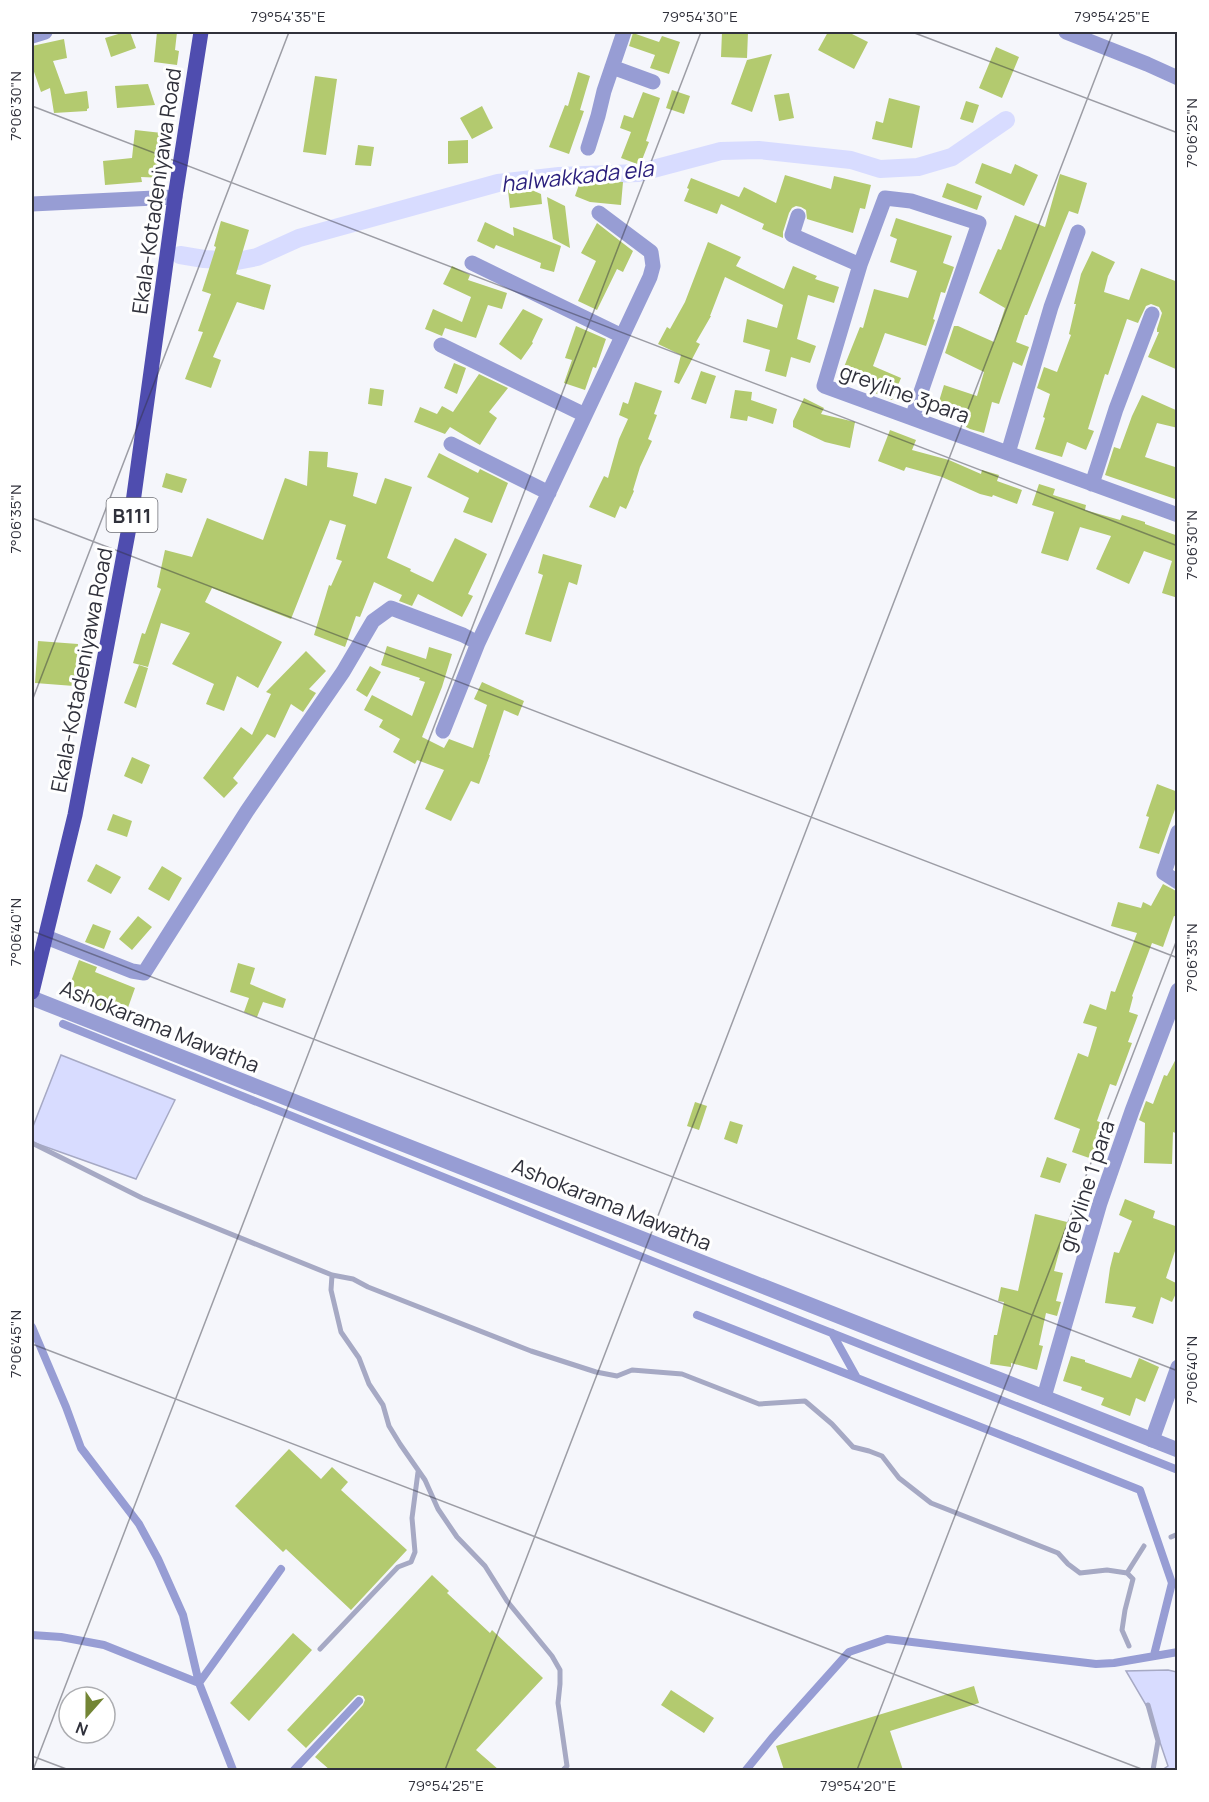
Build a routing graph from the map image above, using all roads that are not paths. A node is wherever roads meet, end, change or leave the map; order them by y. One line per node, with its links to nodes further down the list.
1 (45, 32): 5 (street)
2 (201, 32): 10 (main road, Ekala-Kotadeniyawa Road / B111)
3 (624, 32): 6 (street)
4 (1066, 32): 7 (street)
5 (32, 36)
6 (612, 67): 8 (street); 9 (street)
7 (1178, 78)
8 (653, 82)
9 (588, 148)
10 (175, 197): 11 (street); 31 (main road, Ekala-Kotadeniyawa Road / B111)
11 (32, 204)
12 (599, 213): 18 (street)
13 (798, 216): 16 (street)
14 (1078, 232): 23 (street)
15 (472, 263): 18 (street)
16 (860, 265): 21 (street, greyline 3para); 21 (street)
17 (1152, 314): 24 (street)
18 (622, 336): 20 (street)
19 (441, 345): 20 (street)
20 (585, 415): 25 (street)
21 (912, 418): 23 (street, greyline 3para)
22 (452, 444): 25 (street)
23 (1008, 453): 24 (street, greyline 3para)
24 (1092, 484): 26 (street, greyline 3para)
25 (549, 493): 27 (street)
26 (1178, 515)
27 (478, 643): 28 (street); 31 (street)
28 (443, 731)
29 (1178, 832): 30 (street)
30 (1178, 882)
31 (46, 938): 33 (main road, Ekala-Kotadeniyawa Road / B111)
32 (1178, 990): 41 (street, greyline 1 para)
33 (32, 992)
34 (32, 998): 41 (street, Ashokarama Mawatha)
35 (63, 1024): 38 (lane)
36 (697, 1315): 40 (lane)
37 (32, 1327): 49 (lane)
38 (832, 1334): 40 (lane); 44 (lane)
39 (1178, 1367): 42 (street)
40 (856, 1378): 48 (lane)
41 (1044, 1397): 42 (street, Ashokarama Mawatha)
42 (1152, 1440): 43 (street, Ashokarama Mawatha)
43 (1178, 1450)
44 (1178, 1470)
45 (281, 1569): 49 (lane)
46 (32, 1635): 49 (lane)
47 (1178, 1652): 48 (lane)
48 (1154, 1655): 53 (lane)
49 (199, 1683): 51 (lane)
50 (358, 1701): 52 (lane)
51 (233, 1770)
52 (294, 1770)
53 (746, 1770)

